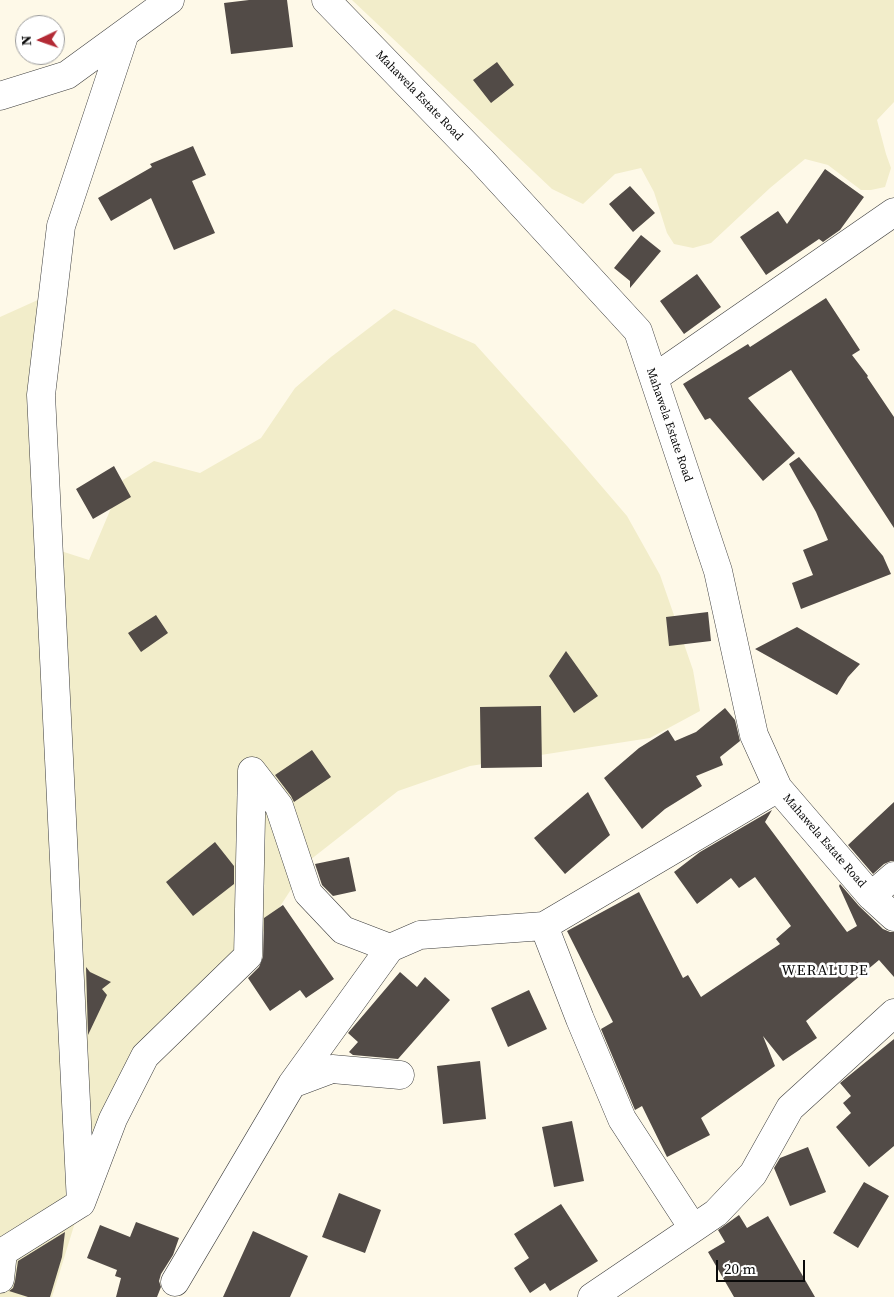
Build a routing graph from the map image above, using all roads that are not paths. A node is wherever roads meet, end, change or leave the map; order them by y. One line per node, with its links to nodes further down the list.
1 (170, 0): 3 (street)
2 (326, 0): 6 (street, Mahawela Estate Road)
3 (125, 33): 4 (street); 16 (street)
4 (0, 96)
5 (894, 212): 6 (street)
6 (654, 378): 7 (street, Mahawela Estate Road)
7 (778, 788): 9 (street, Mahawela Estate Road); 11 (street)
8 (894, 876): 9 (street)
9 (871, 896): 10 (street, Mahawela Estate Road)
10 (894, 917)
11 (544, 926): 12 (street); 17 (street)
12 (390, 948): 15 (street); 16 (street)
13 (894, 1013): 17 (street)
14 (400, 1075): 15 (street)
15 (292, 1084): 19 (street)
16 (81, 1203): 18 (street)
17 (694, 1228): 20 (street)
18 (0, 1279)
19 (175, 1282)
20 (592, 1297)

